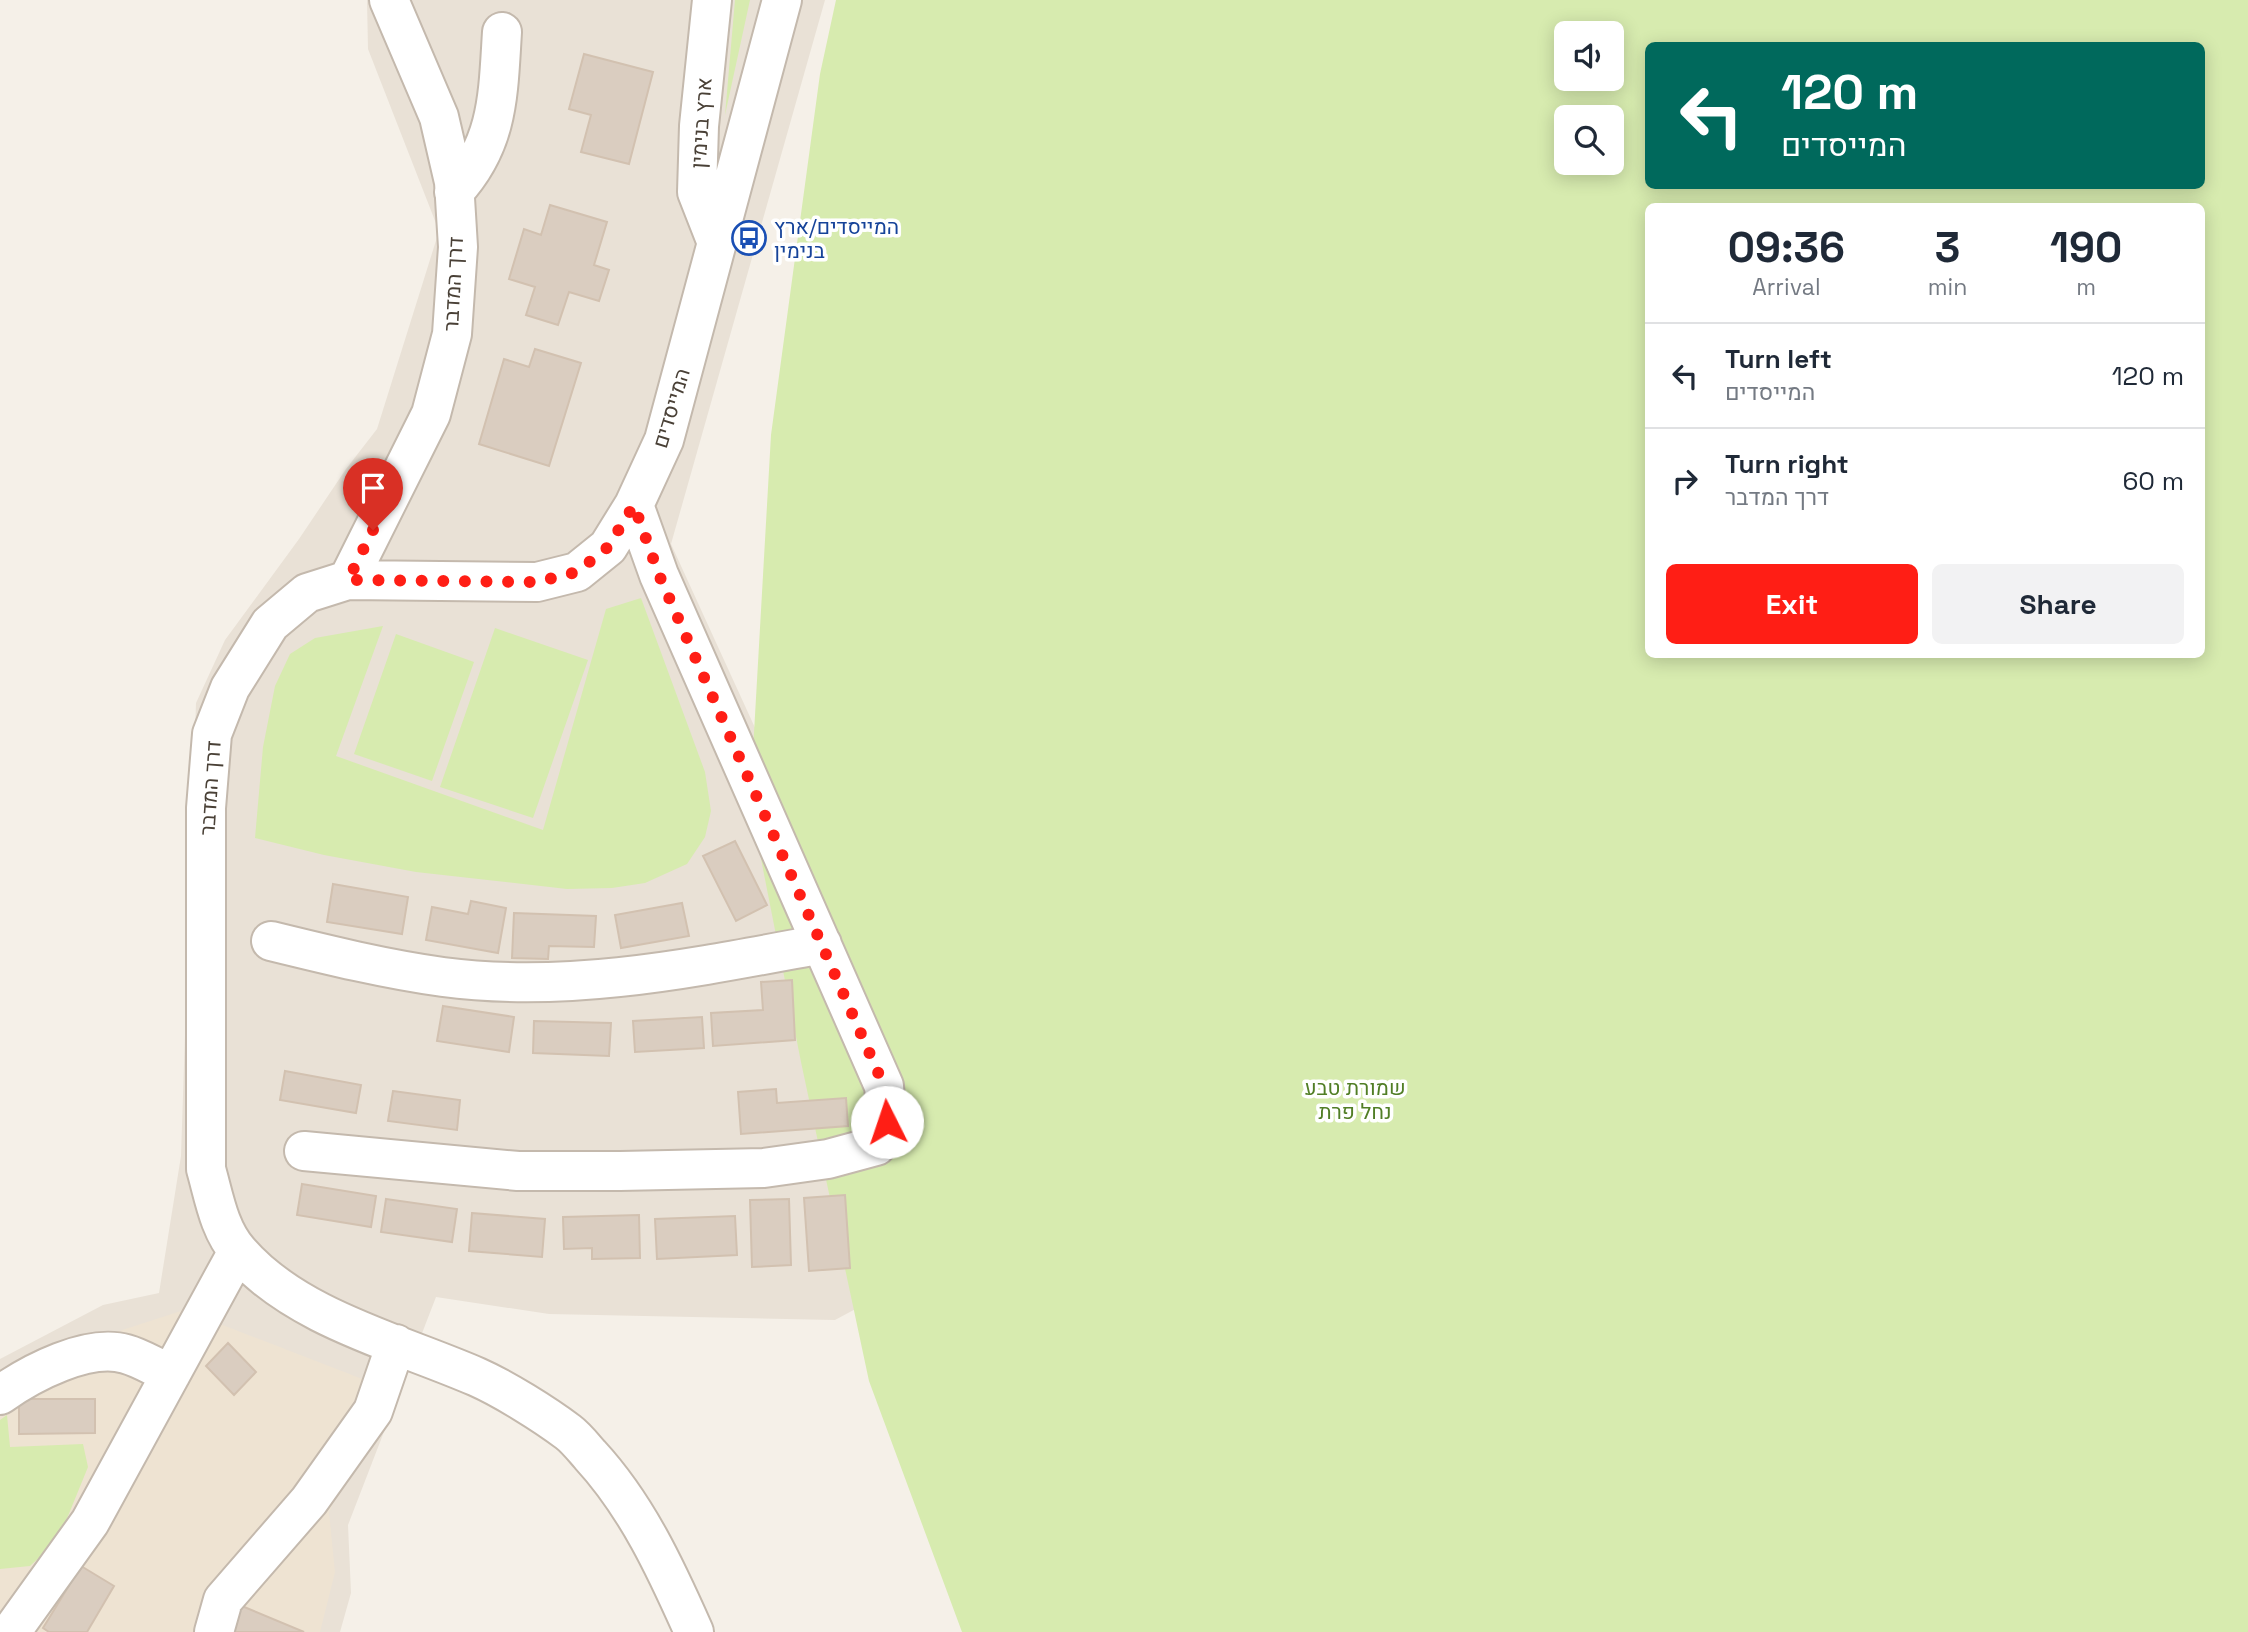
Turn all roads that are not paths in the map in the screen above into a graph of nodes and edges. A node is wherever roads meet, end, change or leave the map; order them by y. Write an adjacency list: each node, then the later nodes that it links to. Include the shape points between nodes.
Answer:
1 (389, 0): 5 (street, דרך המדבר, via 439,117)
2 (712, 0): 6 (street, ארץ בנימין, via 696,192)
3 (782, 0): 6 (street, המייסדים)
4 (502, 32): 5 (street, via 497,108 484,149)
5 (454, 192): 8 (street, דרך המדבר, via 458,247 452,334 431,414)
6 (717, 243): 7 (street, המייסדים, via 664,440)
7 (634, 505): 8 (street, המייסדים, via 608,547 577,572 537,582); 10 (street, via 659,575)
8 (348, 580): 12 (street, דרך המדבר, via 307,593 270,624 230,688 212,734 206,808 206,1169 219,1217)
9 (271, 941): 10 (street, via 360,963 445,977 538,982 630,977)
10 (822, 944): 11 (street, via 884,1086 887,1122 876,1146 828,1159 764,1168 620,1171 517,1171)
11 (304, 1151)
12 (238, 1251): 13 (street, דרך המדבר, via 273,1284 329,1316); 14 (street)
13 (396, 1344): 17 (street, via 373,1411 309,1501 223,1600); 18 (street, דרך המדבר, via 480,1378 569,1433 635,1511)
14 (170, 1374): 15 (street, via 125,1353 103,1352 67,1358); 16 (street, via 90,1522)
15 (0, 1395)
16 (12, 1632)
17 (214, 1632)
18 (694, 1632)

